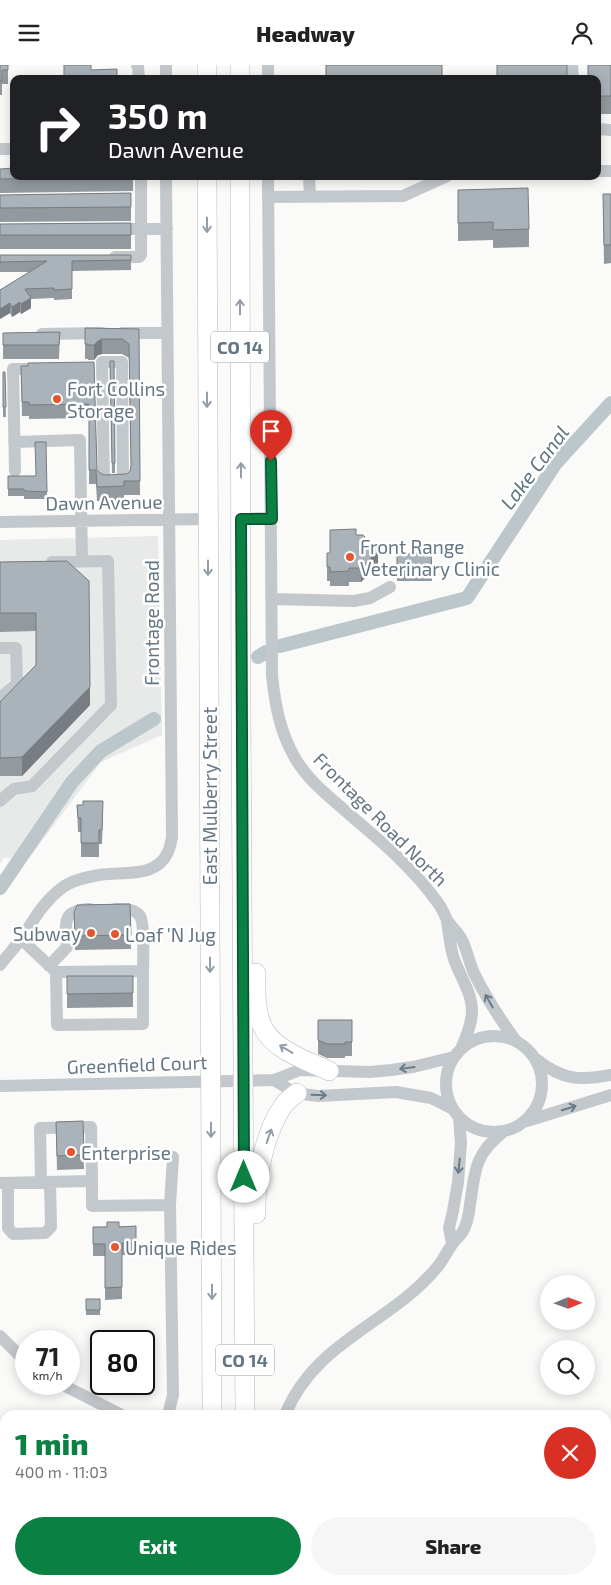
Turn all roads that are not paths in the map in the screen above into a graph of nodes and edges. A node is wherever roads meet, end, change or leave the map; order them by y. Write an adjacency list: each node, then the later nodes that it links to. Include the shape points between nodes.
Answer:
1 (140, 180): 11 (street, via 137,199)
2 (166, 180): 12 (street, Frontage Road)
3 (207, 180): 20 (highway, East Mulberry Street / CO 14, one-way to 20)
4 (240, 180): 21 (highway, East Mulberry Street / CO 14, one-way to 4)
5 (268, 180): 9 (street, Frontage Road North)
6 (309, 180): 8 (street)
7 (437, 180): 8 (street, via 403,196)
8 (310, 196): 9 (street)
9 (268, 197): 22 (street, Frontage Road North)
10 (104, 229): 11 (street)
11 (141, 229): 12 (street); 13 (street, via 139,257)
12 (166, 229): 14 (street, Frontage Road)
13 (100, 257)
14 (167, 333): 15 (street); 23 (street, Frontage Road)
15 (30, 334)
16 (97, 368): 16 (street, via 102,363 122,362 123,481 104,481)
17 (53, 369): 18 (street, via 13,369)
18 (14, 442): 19 (street); 25 (street, via 80,440)
19 (15, 471)
20 (208, 519): 23 (street, Dawn Avenue); 46 (highway, East Mulberry Street / CO 14, one-way to 46)
21 (241, 519): 22 (street); 33 (highway, East Mulberry Street / CO 14)
22 (272, 519): 29 (street, Frontage Road North)
23 (170, 520): 25 (street, Dawn Avenue); 35 (street, Frontage Road, via 172,837 169,852 155,867 145,872 99,875 64,886 44,903)
24 (0, 521): 25 (street, Dawn Avenue)
25 (80, 521): 26 (street)
26 (82, 561): 27 (street); 32 (street, via 108,561 111,705 32,786 14,789)
27 (36, 563)
28 (390, 587): 29 (street, via 370,598 354,601)
29 (271, 599): 34 (street, Frontage Road North, via 274,700 280,724 296,759 321,790 420,880 440,905)
30 (0, 648): 31 (street, via 16,648 17,684)
31 (0, 698)
32 (0, 801)
33 (242, 832): 42 (highway, one-way to 33, via 283,1049 261,1025 256,996 255,886); 45 (highway, East Mulberry Street / CO 14)
34 (447, 921): 39 (street, one-way to 34, via 486,998 461,939); 40 (street, via 453,957 469,993 472,1011 472,1021)
35 (21, 939): 36 (street, Frontage Road); 37 (street)
36 (0, 965)
37 (53, 969): 38 (street); 38 (street, via 67,947 66,924 72,911 126,909 140,917); 38 (street, via 58,1025 143,1024)
38 (143, 971)
39 (516, 1041): 40 (street, via 504,1036 480,1038); 41 (street)
40 (458, 1053): 42 (street, Greenfield Court, one-way to 42, via 413,1067 370,1072); 50 (street, via 446,1077 448,1099)
41 (536, 1059): 43 (street, via 551,1071 572,1077 588,1079); 51 (street, via 543,1085 536,1110)
42 (329, 1071): 44 (street, Greenfield Court, via 300,1071)
43 (611, 1075)
44 (274, 1079): 45 (street, Greenfield Court); 48 (street)
45 (244, 1080): 46 (street, Greenfield Court); 60 (highway, East Mulberry Street / CO 14)
46 (211, 1081): 47 (street, Greenfield Court); 65 (highway, East Mulberry Street / CO 14, one-way to 65)
47 (0, 1087)
48 (297, 1093): 50 (street, one-way to 50, via 318,1096 405,1093 431,1098); 60 (highway, one-way to 48, via 255,1289 256,1203 261,1162 275,1121 284,1105)
49 (611, 1095): 51 (street, one-way to 49)
50 (456, 1113): 52 (street, via 477,1130); 58 (street, one-way to 58, via 462,1143 449,1228)
51 (527, 1121): 52 (street)
52 (503, 1132): 58 (street, via 480,1158 469,1214 463,1231)
53 (173, 1157): 57 (street)
54 (92, 1181): 55 (street); 55 (street, via 91,1127 40,1128); 57 (street, via 92,1206)
55 (46, 1182): 56 (street); 56 (street, via 50,1227 45,1233 13,1234 8,1228)
56 (4, 1183)
57 (170, 1205): 64 (street, via 173,1395)
58 (452, 1243): 67 (street, via 429,1277 318,1364 301,1384)
59 (0, 1336): 61 (street)
60 (244, 1339): 66 (highway, East Mulberry Street / CO 14)
61 (15, 1352)
62 (80, 1394): 63 (street)
63 (112, 1410)
64 (169, 1410)
65 (212, 1410)
66 (245, 1410)
67 (288, 1410)

